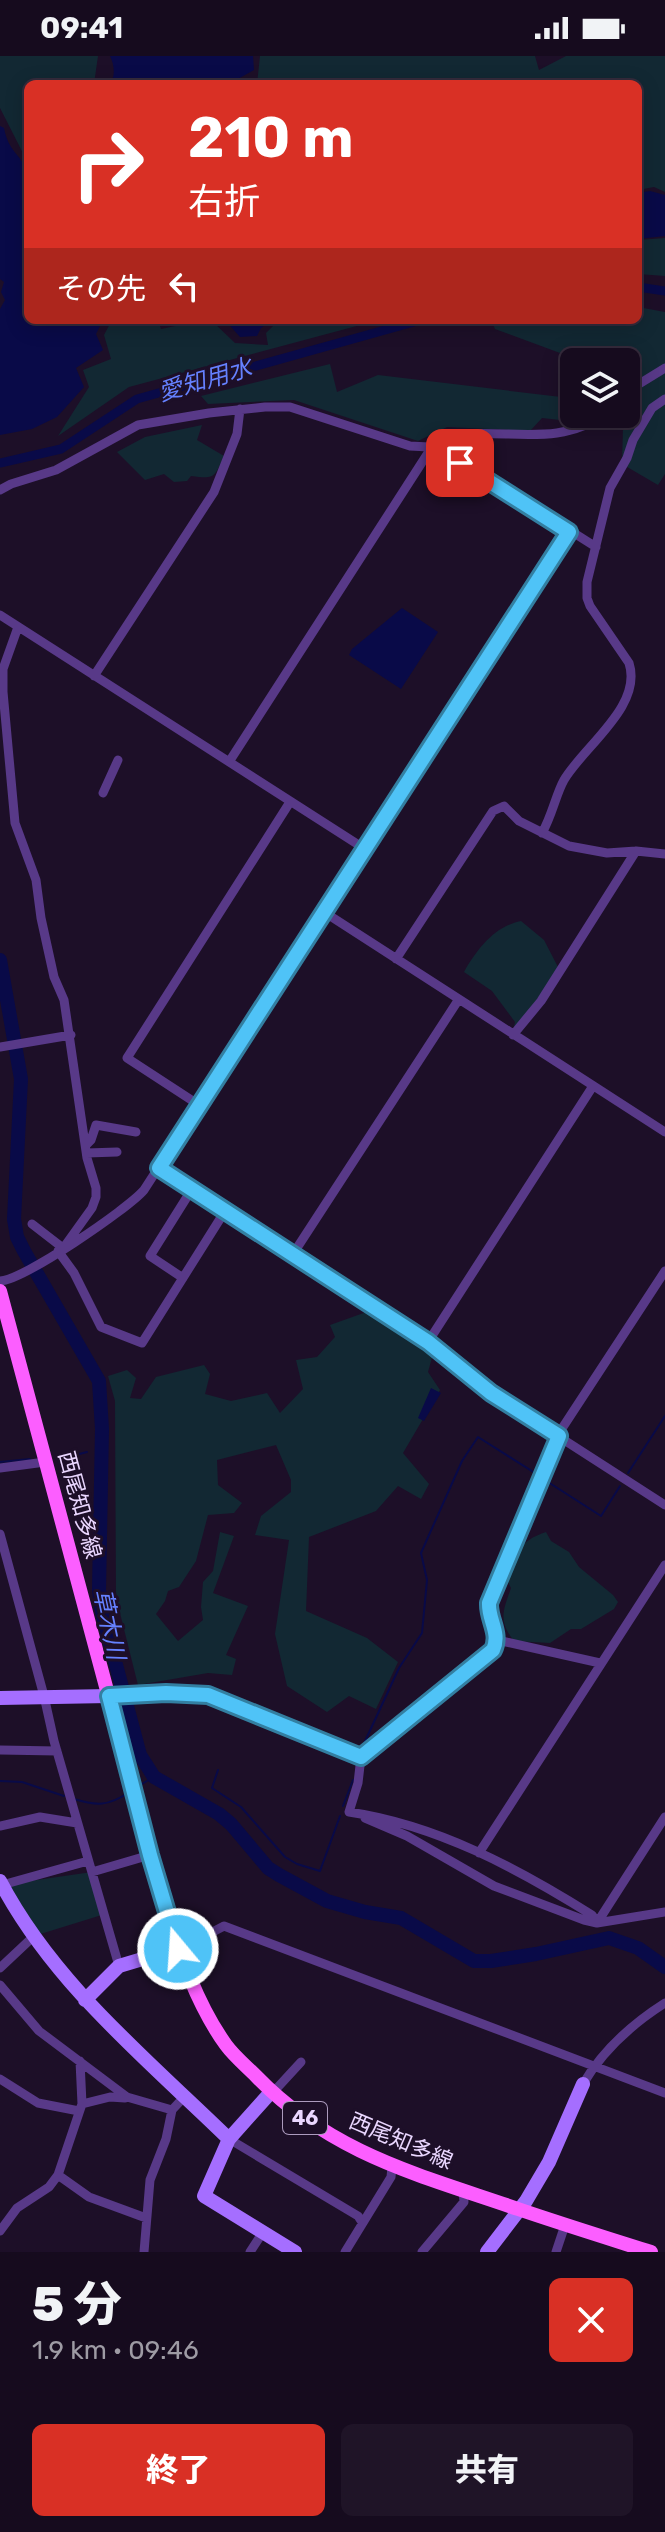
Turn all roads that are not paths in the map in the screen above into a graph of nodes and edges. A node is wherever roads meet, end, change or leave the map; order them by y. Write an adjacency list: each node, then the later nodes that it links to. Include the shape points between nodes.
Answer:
1 (665, 368): 2 (street)
2 (640, 383)
3 (665, 399): 9 (street, via 652,408 610,488)
4 (240, 409): 6 (street, via 290,407 398,443); 7 (street, via 138,425 56,470); 12 (street, via 237,434 214,492)
5 (581, 428): 6 (street, via 564,433 463,434)
6 (432, 446): 8 (street); 14 (street)
7 (0, 490)
8 (569, 532): 9 (street); 18 (street)
9 (596, 547): 17 (street, via 587,598 629,663 632,682 609,725 563,782)
10 (0, 615): 11 (street)
11 (18, 627): 12 (street); 24 (street, via 3,669 15,823 36,880)
12 (94, 676): 14 (street)
13 (118, 760): 15 (street)
14 (229, 762): 16 (street)
15 (103, 793)
16 (290, 802): 18 (street); 28 (street, via 127,1058)
17 (542, 833): 19 (street, via 580,849); 22 (street, via 504,806 493,811)
18 (365, 849): 21 (street)
19 (636, 851): 20 (street); 25 (street, via 541,1001)
20 (665, 854)
21 (324, 912): 22 (street); 28 (street)
22 (396, 959): 23 (street)
23 (459, 999): 25 (street); 38 (street)
24 (71, 1035): 26 (street); 31 (street)
25 (513, 1035): 27 (street)
26 (3, 1046)
27 (593, 1086): 29 (street); 43 (street)
28 (199, 1105): 33 (street)
29 (664, 1129)
30 (136, 1132): 31 (street, via 96,1125)
31 (86, 1149): 32 (street); 37 (street, via 96,1197)
32 (117, 1152)
33 (159, 1168): 34 (street); 37 (street, via 134,1202)
34 (192, 1189): 35 (street); 40 (street, via 150,1256)
35 (225, 1211): 38 (street); 40 (street)
36 (32, 1224): 37 (street)
37 (62, 1249): 40 (street, via 101,1327 142,1343); 41 (street)
38 (293, 1254): 43 (street)
39 (665, 1271): 44 (street)
40 (183, 1278)
41 (0, 1281)
42 (0, 1291): 45 (main road, 西尾知多線 / 46)
43 (428, 1342): 44 (street, via 491,1393)
44 (559, 1436): 47 (street); 50 (street, via 489,1603)
45 (45, 1462): 46 (street); 53 (main road, 西尾知多線 / 46)
46 (0, 1468)
47 (665, 1505)
48 (0, 1534): 52 (street)
49 (665, 1565): 51 (street)
50 (497, 1640): 51 (street); 57 (street, via 489,1655)
51 (600, 1663): 62 (street)
52 (44, 1696): 53 (street); 54 (street); 56 (street)
53 (114, 1696): 57 (street, via 208,1695); 63 (main road, 西尾知多線 / 46)
54 (0, 1698)
55 (0, 1750): 56 (street)
56 (57, 1751): 60 (street)
57 (361, 1757): 58 (street, via 349,1812)
58 (360, 1814): 62 (street, via 453,1839); 68 (street, via 494,1886)
59 (665, 1817): 68 (street)
60 (77, 1823): 61 (street, via 40,1817); 64 (street)
61 (0, 1826)
62 (479, 1853): 68 (street, via 558,1894)
63 (150, 1855): 65 (street); 70 (main road, 西尾知多線 / 46)
64 (88, 1861): 65 (street); 66 (street)
65 (92, 1872): 71 (street)
66 (2, 1886): 69 (street)
67 (665, 1912): 68 (street)
68 (597, 1923)
69 (34, 1936): 72 (street); 74 (street)
70 (182, 1947): 71 (street); 78 (street, via 224,1926); 81 (main road, 西尾知多線 / 46, via 206,2012 227,2047)
71 (119, 1966): 74 (street)
72 (0, 1968)
73 (0, 1985): 76 (street, via 39,2031)
74 (85, 2000): 83 (street)
75 (665, 2003): 78 (street, via 620,2037)
76 (80, 2061): 84 (street); 85 (street)
77 (301, 2062): 81 (street)
78 (593, 2067): 80 (street); 82 (street)
79 (0, 2079): 85 (street, via 38,2103)
80 (583, 2084): 91 (street, via 549,2162)
81 (271, 2092): 87 (street); 88 (main road, 西尾知多線 / 46, via 329,2134)
82 (665, 2093)
83 (185, 2096): 86 (street); 87 (street)
84 (127, 2097): 85 (street); 86 (street)
85 (80, 2108): 89 (street)
86 (172, 2110): 92 (street, via 150,2180)
87 (229, 2139): 93 (street); 96 (street, via 204,2196)
88 (392, 2167): 90 (main road, 西尾知多線 / 46); 93 (street)
89 (58, 2175): 92 (street, via 89,2197); 95 (street, via 17,2208)
90 (463, 2191): 91 (main road, 西尾知多線 / 46); 101 (street, via 464,2202)
91 (518, 2209): 94 (main road, 西尾知多線 / 46); 102 (street)
92 (146, 2218): 97 (street)
93 (362, 2222): 100 (street)
94 (565, 2225): 103 (street); 104 (main road, 西尾知多線 / 46)
95 (0, 2231)
96 (263, 2232): 98 (street); 99 (street)
97 (144, 2252)
98 (250, 2252)
99 (295, 2252)
100 (345, 2252)
101 (422, 2252)
102 (487, 2252)
103 (556, 2252)
104 (651, 2252)

